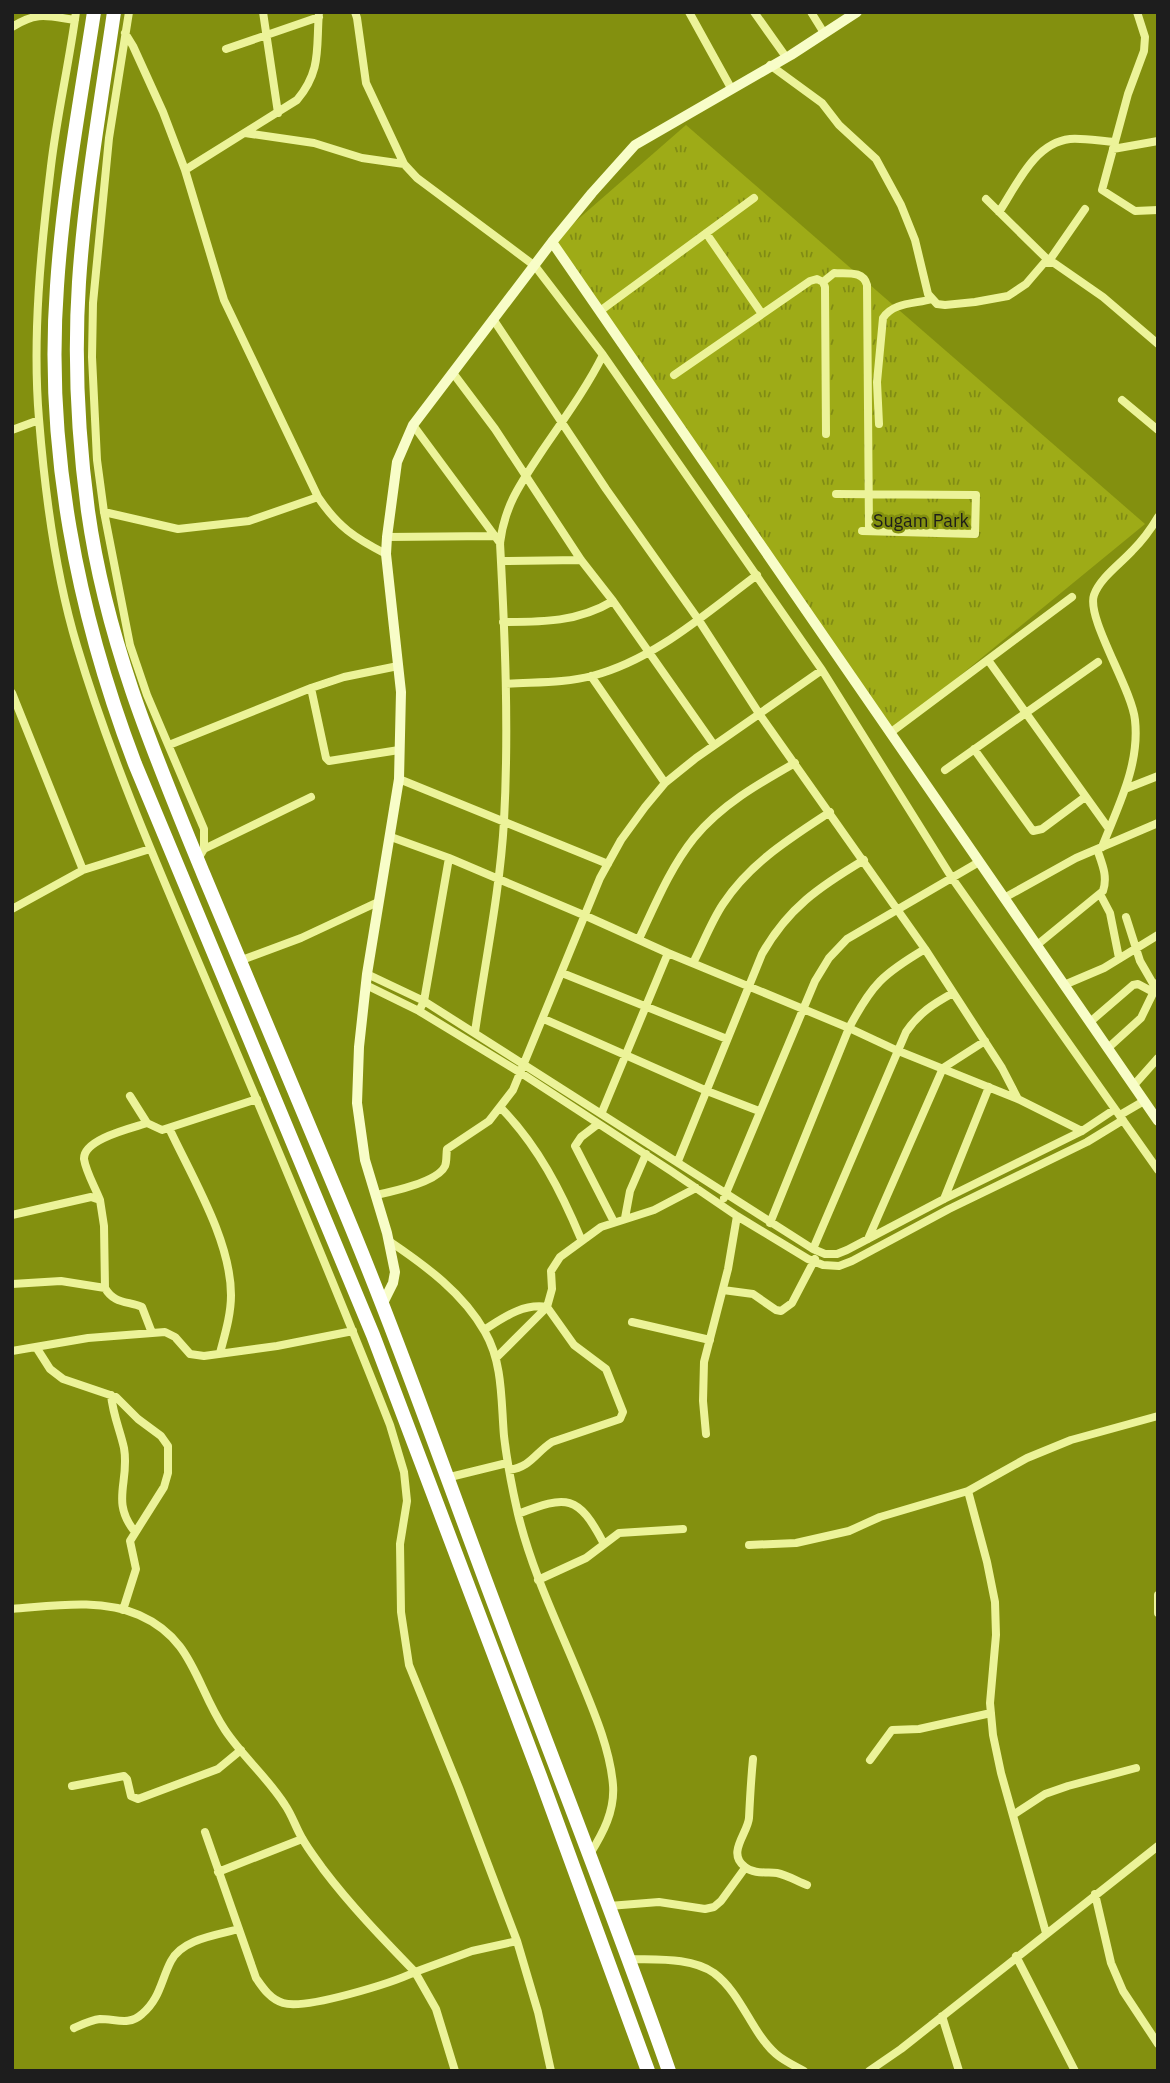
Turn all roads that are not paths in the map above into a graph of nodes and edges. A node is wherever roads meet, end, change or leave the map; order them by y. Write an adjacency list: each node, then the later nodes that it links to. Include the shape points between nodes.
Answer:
1 (94, 12): 239 (highway, via 62,225 55,343 61,463 89,624 135,764 373,1335)
2 (114, 12): 100 (highway, via 79,282 77,355 83,467 98,564 132,696)
3 (128, 12): 14 (street)
4 (263, 12): 16 (street)
5 (355, 12): 25 (street, via 366,83)
6 (689, 12): 20 (street)
7 (754, 12): 18 (street)
8 (811, 12): 15 (street)
9 (857, 12): 15 (street)
10 (1137, 12): 24 (street, via 1145,37 1143,51)
11 (319, 15): 16 (street); 21 (street, via 317,63 311,79 297,100)
12 (76, 16): 13 (street, via 40,15); 46 (street, via 51,164 40,280)
13 (12, 27)
14 (125, 33): 26 (street); 57 (street, via 109,138 92,329)
15 (824, 33): 18 (street)
16 (267, 35): 17 (street); 21 (street)
17 (226, 49)
18 (786, 57): 19 (street)
19 (770, 65): 20 (street); 37 (street, via 822,103 876,159 915,240)
20 (731, 88): 33 (street, via 635,145)
21 (278, 113): 22 (street)
22 (245, 133): 25 (street); 26 (street)
23 (1158, 141): 24 (street)
24 (1114, 145): 30 (street, via 1102,190 1135,211); 31 (street, via 1072,139 1046,148)
25 (404, 164): 35 (street, via 416,178)
26 (185, 170): 56 (street, via 224,300)
27 (754, 198): 32 (street)
28 (986, 200): 31 (street)
29 (1085, 209): 34 (street)
30 (1158, 210)
31 (999, 212): 34 (street)
32 (706, 233): 38 (street); 39 (street)
33 (552, 242): 35 (street); 38 (street)
34 (1049, 261): 37 (street, via 1008,296 945,305); 41 (street)
35 (535, 266): 40 (street); 42 (street)
36 (823, 282): 39 (street, via 810,281); 52 (street); 55 (street, via 834,273 861,274 867,285)
37 (932, 299): 48 (street, via 896,306 883,318)
38 (600, 311): 80 (street)
39 (762, 314): 44 (street)
40 (494, 319): 43 (street); 47 (street)
41 (1158, 344)
42 (603, 355): 47 (street); 64 (street)
43 (453, 373): 49 (street); 53 (street)
44 (674, 375)
45 (1122, 400): 51 (street)
46 (39, 420): 50 (street); 99 (street, via 56,554 76,642)
47 (562, 421): 53 (street); 67 (street)
48 (878, 424)
49 (413, 425): 59 (street, via 397,462); 60 (street)
50 (12, 430)
51 (1158, 430)
52 (826, 433)
53 (525, 476): 60 (street, via 510,500); 62 (street)
54 (836, 494): 55 (street)
55 (868, 494): 55 (street, via 976,495 975,534 865,531)
56 (318, 497): 57 (street, via 249,521 178,529); 61 (street, via 347,532)
57 (104, 512): 81 (street, via 130,645)
58 (1158, 517): 90 (street, via 1094,592 1092,602 1135,716 1137,741)
59 (387, 537): 60 (street); 61 (street)
60 (497, 540): 63 (street)
61 (386, 554): 72 (street)
62 (581, 560): 63 (street); 66 (street)
63 (501, 561): 68 (street)
64 (757, 575): 67 (street); 73 (street)
65 (1072, 597): 70 (street)
66 (613, 601): 68 (street, via 568,620); 69 (street)
67 (698, 619): 69 (street); 79 (street)
68 (503, 622): 75 (street)
69 (648, 652): 74 (street); 82 (street)
70 (988, 660): 78 (street); 80 (street)
71 (1098, 662): 78 (street)
72 (398, 666): 76 (street); 84 (street)
73 (822, 670): 79 (street); 106 (street)
74 (591, 676): 75 (street); 89 (street)
75 (506, 684): 94 (street)
76 (311, 688): 81 (street); 84 (street, via 329,761)
77 (12, 693): 105 (street)
78 (1024, 712): 83 (street); 92 (street)
79 (760, 715): 82 (street); 85 (street)
80 (890, 733): 103 (street)
81 (169, 745): 100 (street, via 204,829)
82 (714, 745): 89 (street)
83 (974, 749): 86 (street); 92 (street, via 1033,831 1042,830)
84 (400, 750): 88 (street)
85 (795, 763): 93 (street); 116 (street, via 725,807 695,838 670,874)
86 (945, 770)
87 (1158, 776): 90 (street)
88 (399, 779): 94 (street); 97 (street)
89 (665, 783): 104 (street)
90 (1125, 789): 96 (street)
91 (311, 797): 100 (street)
92 (1086, 797): 96 (street)
93 (830, 812): 102 (street); 123 (street, via 765,856 742,879 722,906)
94 (504, 823): 104 (street); 107 (street)
95 (1158, 824): 98 (street)
96 (1109, 829): 98 (street)
97 (391, 837): 101 (street); 110 (street)
98 (1099, 848): 108 (street, via 1106,883); 109 (street)
99 (150, 849): 105 (street); 151 (street)
100 (201, 854): 122 (highway)
101 (449, 858): 107 (street); 130 (street)
102 (864, 860): 112 (street); 127 (street, via 800,903 776,930)
103 (979, 862): 106 (street); 109 (street)
104 (608, 864): 113 (street)
105 (83, 870): 111 (street)
106 (952, 878): 112 (street); 157 (street)
107 (498, 879): 113 (street); 137 (street)
108 (1100, 894): 117 (street); 121 (street, via 1110,914)
109 (1004, 898): 117 (street)
110 (378, 902): 122 (street); 125 (street)
111 (12, 909)
112 (898, 910): 119 (street); 132 (street, via 847,939 829,958)
113 (586, 916): 116 (street); 124 (street)
114 (1126, 917): 118 (street)
115 (1158, 935): 118 (street)
116 (639, 939): 120 (street)
117 (1037, 945): 126 (street)
118 (1135, 948): 121 (street); 128 (street)
119 (925, 949): 129 (street); 136 (street, via 881,978)
120 (668, 953): 123 (street); 131 (street)
121 (1119, 958): 126 (street)
122 (239, 961): 185 (highway)
123 (694, 963): 127 (street)
124 (562, 973): 131 (street); 134 (street)
125 (366, 979): 130 (street); 133 (street); 167 (street, via 357,1102 365,1160)
126 (1065, 985): 135 (street)
127 (748, 986): 132 (street); 138 (street)
128 (1155, 987): 135 (street, via 1133,985); 140 (street, via 1141,1018)
129 (953, 993): 139 (street); 141 (street, via 916,1017)
130 (424, 1001): 133 (street); 137 (street)
131 (645, 1007): 138 (street); 142 (street)
132 (803, 1009): 136 (street); 155 (street)
133 (419, 1011): 146 (street)
134 (544, 1019): 142 (street); 144 (street)
135 (1090, 1022): 140 (street)
136 (849, 1028): 141 (street); 176 (street)
137 (475, 1032): 144 (street)
138 (727, 1040): 149 (street)
139 (985, 1041): 145 (street); 152 (street)
140 (1108, 1048): 147 (street)
141 (896, 1050): 145 (street); 180 (street)
142 (626, 1056): 149 (street); 156 (street)
143 (1158, 1058): 147 (street)
144 (526, 1063): 146 (street); 156 (street)
145 (943, 1068): 148 (street); 178 (street)
146 (521, 1073): 154 (street); 160 (street)
147 (1134, 1086): 153 (street)
148 (989, 1087): 152 (street); 169 (street)
149 (707, 1091): 155 (street); 164 (street)
150 (130, 1096): 159 (street)
151 (257, 1099): 161 (street); 189 (street)
152 (1018, 1099): 162 (street)
153 (1144, 1101): 157 (street); 158 (street)
154 (501, 1108): 167 (street, via 447,1149 445,1167 438,1173); 177 (street, via 548,1170)
155 (759, 1111): 168 (street)
156 (602, 1112): 164 (street)
157 (1120, 1115): 162 (street); 165 (street); 181 (street, via 1087,1142 852,1261 839,1266)
158 (1158, 1121)
159 (147, 1123): 161 (street); 170 (street, via 87,1148 85,1163)
160 (598, 1124): 163 (street); 175 (street, via 575,1146)
161 (170, 1130): 194 (street, via 213,1223 228,1268 231,1294)
162 (1082, 1131): 169 (street)
163 (646, 1154): 166 (street); 174 (street, via 630,1191)
164 (678, 1161): 168 (street)
165 (1158, 1170)
166 (696, 1188): 171 (street); 174 (street, via 654,1210)
167 (376, 1195): 179 (street)
168 (726, 1195): 171 (street); 176 (street)
169 (944, 1199): 178 (street)
170 (100, 1200): 172 (street, via 92,1197); 183 (street)
171 (720, 1204): 173 (street)
172 (12, 1215)
173 (737, 1216): 181 (street); 184 (street)
174 (625, 1218): 175 (street)
175 (614, 1222): 177 (street)
176 (770, 1223): 180 (street)
177 (581, 1239): 186 (street, via 554,1264)
178 (868, 1239): 180 (street, via 837,1254)
179 (389, 1241): 185 (street, via 395,1272); 188 (street, via 450,1288)
180 (816, 1250): 181 (street)
181 (814, 1262): 184 (street, via 792,1303 781,1311 753,1294)
182 (12, 1284): 183 (street, via 61,1281)
183 (105, 1288): 190 (street, via 122,1303 142,1307)
184 (723, 1290): 191 (street)
185 (383, 1303): 200 (highway)
186 (547, 1307): 188 (street, via 535,1305 516,1311); 195 (street); 199 (street, via 574,1345 606,1369 623,1416 552,1443 527,1466)
187 (632, 1322): 191 (street)
188 (484, 1330): 195 (street)
189 (353, 1331): 194 (street); 230 (street, via 404,1472 407,1501 400,1544 401,1612 409,1665)
190 (152, 1333): 192 (street); 194 (street, via 170,1334 190,1354)
191 (710, 1340): 198 (street, via 702,1381)
192 (36, 1347): 193 (street); 196 (street, via 63,1379)
193 (12, 1352)
194 (220, 1353)
195 (496, 1358): 199 (street)
196 (111, 1395): 204 (street, via 124,1451 123,1514); 204 (street, via 167,1446 164,1487)
197 (1158, 1416): 201 (street, via 1071,1440)
198 (706, 1434)
199 (508, 1466): 200 (street); 202 (street)
200 (446, 1478): 222 (highway)
201 (968, 1491): 206 (street, via 849,1531 796,1543); 212 (street, via 995,1602)
202 (518, 1514): 205 (street, via 563,1500 585,1515); 207 (street)
203 (682, 1528): 205 (street, via 619,1533)
204 (135, 1532): 210 (street, via 131,1541 136,1569)
205 (604, 1544): 207 (street, via 586,1558)
206 (749, 1545)
207 (538, 1580): 222 (street, via 593,1710 613,1785 605,1828)
208 (1158, 1595): 211 (street)
209 (12, 1609): 210 (street, via 81,1604)
210 (123, 1610): 213 (street, via 138,1614 176,1639 216,1716)
211 (1158, 1613)
212 (991, 1713): 215 (street, via 919,1729 892,1730); 218 (street)
213 (241, 1751): 217 (street, via 218,1769 138,1799 131,1796 124,1776); 220 (street, via 286,1805)
214 (753, 1759): 223 (street, via 748,1823 738,1843)
215 (870, 1760)
216 (1136, 1768): 218 (street, via 1045,1794)
217 (72, 1786)
218 (1013, 1815): 229 (street)
219 (205, 1832): 224 (street)
220 (302, 1839): 224 (street); 233 (street, via 351,1904)
221 (1158, 1846): 226 (street)
222 (590, 1854): 227 (highway)
223 (745, 1868): 225 (street); 227 (street, via 714,1907 659,1902)
224 (218, 1872): 228 (street)
225 (807, 1885)
226 (1095, 1894): 229 (street); 236 (street, via 1115,1972 1136,2014)
227 (609, 1906): 232 (highway)
228 (239, 1929): 233 (street, via 256,1978 268,1994 284,2004 371,1989); 235 (street, via 180,1950 142,2015 122,2022 99,2019)
229 (1046, 1933): 231 (street)
230 (517, 1941): 233 (street, via 472,1951); 238 (street)
231 (1016, 1956): 234 (street); 244 (street)
232 (630, 1959): 240 (highway); 241 (street, via 691,1964 713,1973 777,2055)
233 (415, 1972): 237 (street, via 436,2009)
234 (942, 2016): 242 (street); 243 (street)
235 (74, 2028)
236 (1158, 2044)
237 (455, 2071)
238 (551, 2071)
239 (648, 2071)
240 (669, 2071)
241 (804, 2071)
242 (869, 2071)
243 (959, 2071)
244 (1075, 2071)

